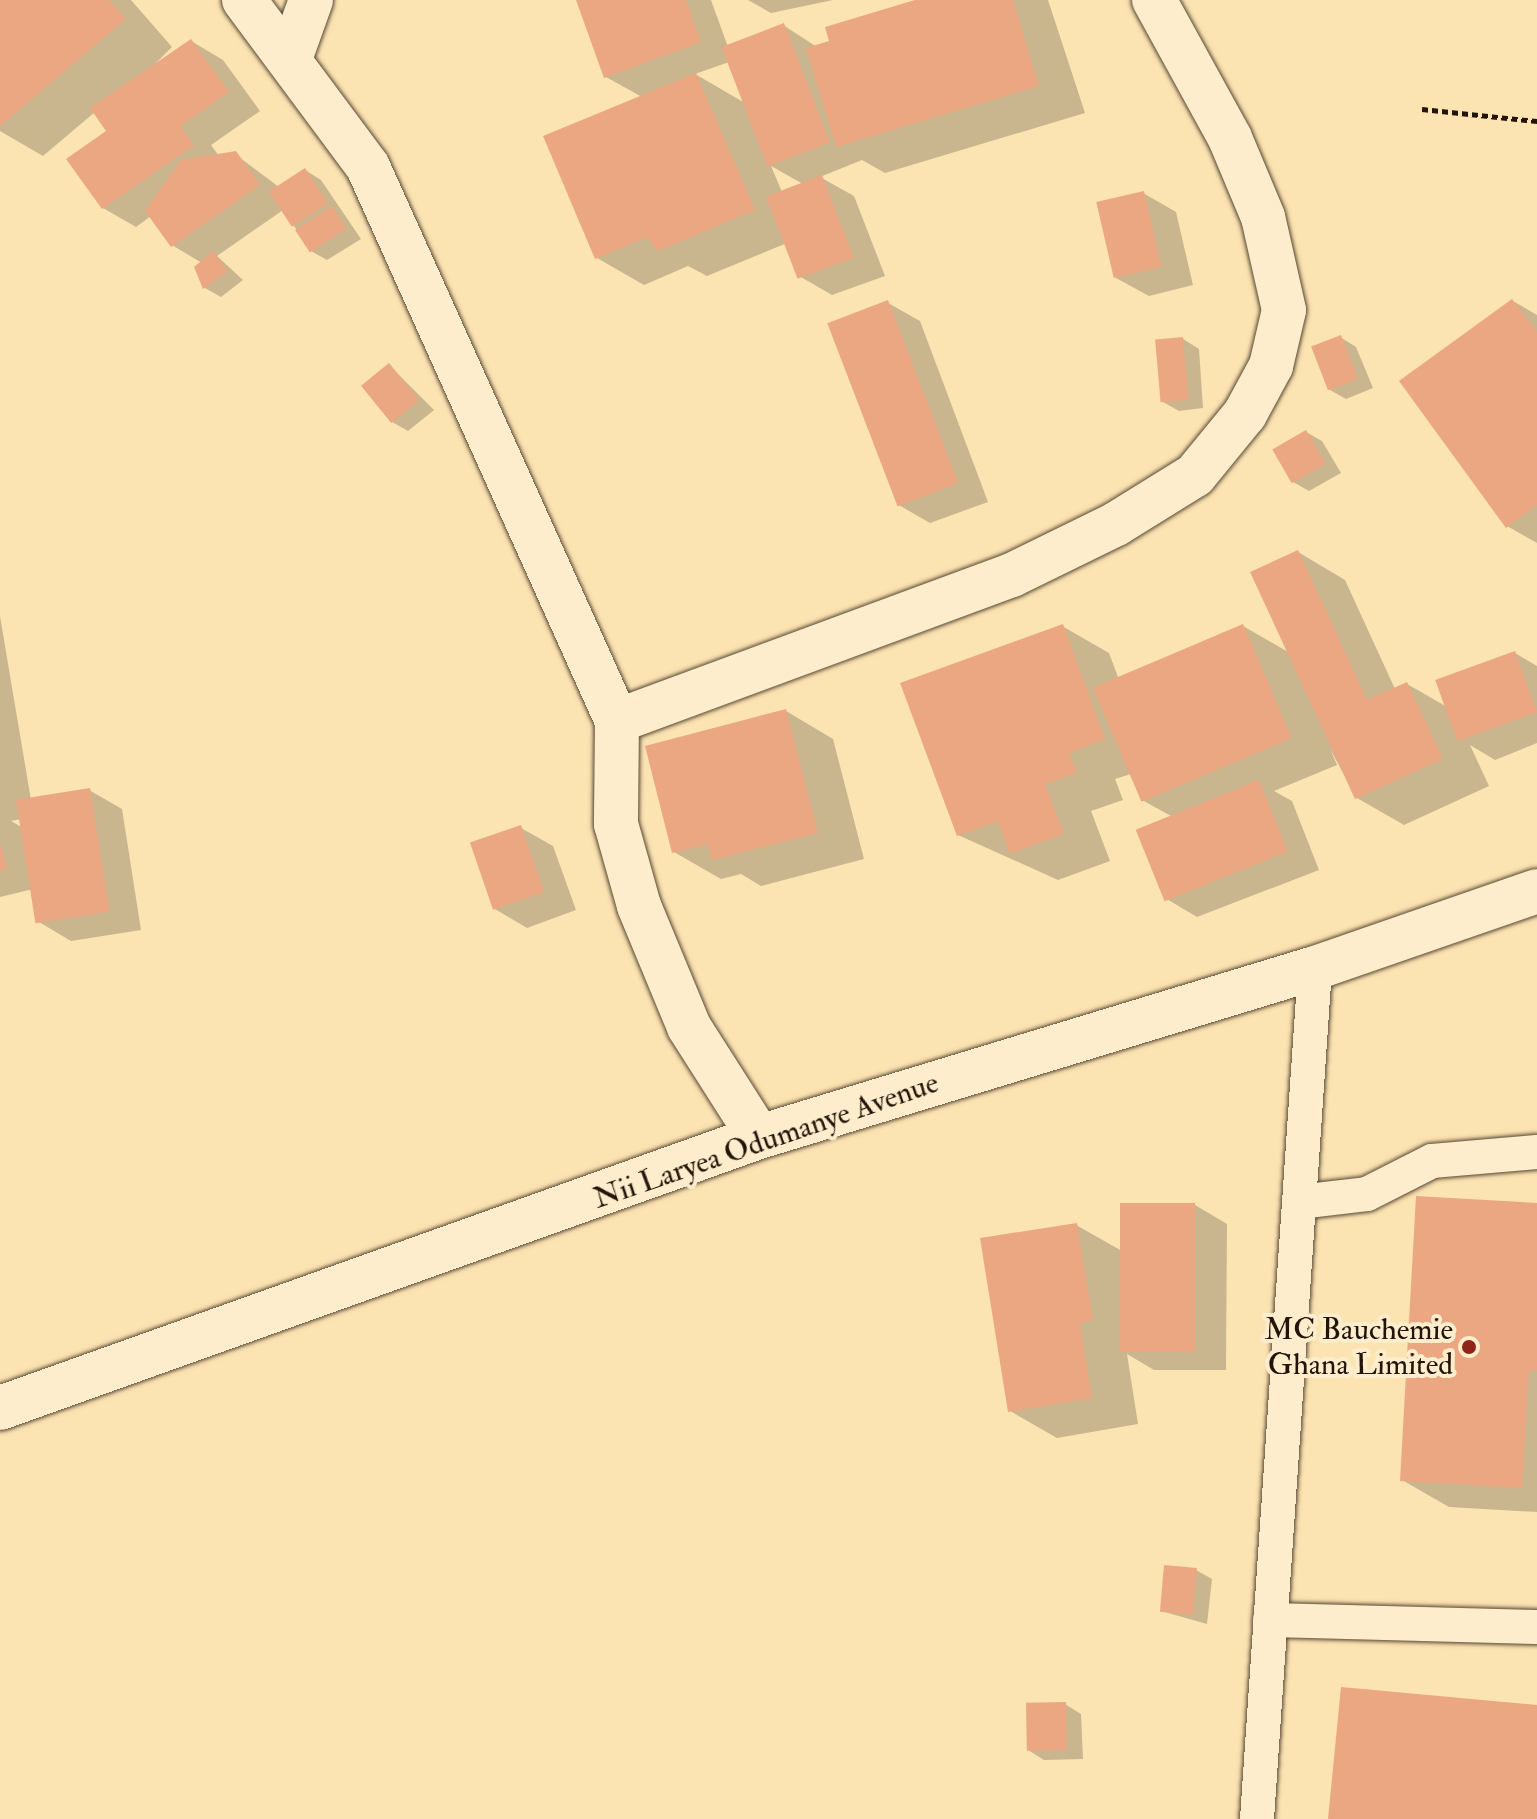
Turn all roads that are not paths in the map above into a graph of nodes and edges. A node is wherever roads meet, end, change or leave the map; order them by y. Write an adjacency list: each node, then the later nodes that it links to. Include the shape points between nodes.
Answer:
1 (244, 0): 4 (street)
2 (311, 0): 4 (street)
3 (1154, 0): 5 (street, via 1230,138 1263,217 1280,295 1271,366 1245,414 1195,475 1103,531 1012,575)
4 (291, 56): 5 (street, via 368,167)
5 (617, 721): 8 (street, via 616,824 639,906 689,1027)
6 (1537, 891): 7 (street, Nii Laryea Odumanye Avenue)
7 (1315, 968): 8 (street, Nii Laryea Odumanye Avenue); 10 (lane)
8 (759, 1137): 11 (street, Nii Laryea Odumanye Avenue)
9 (1537, 1152): 10 (lane, via 1432,1161 1367,1194)
10 (1299, 1202): 12 (lane)
11 (0, 1408)
12 (1270, 1620): 13 (lane); 14 (lane)
13 (1537, 1627)
14 (1257, 1819)

